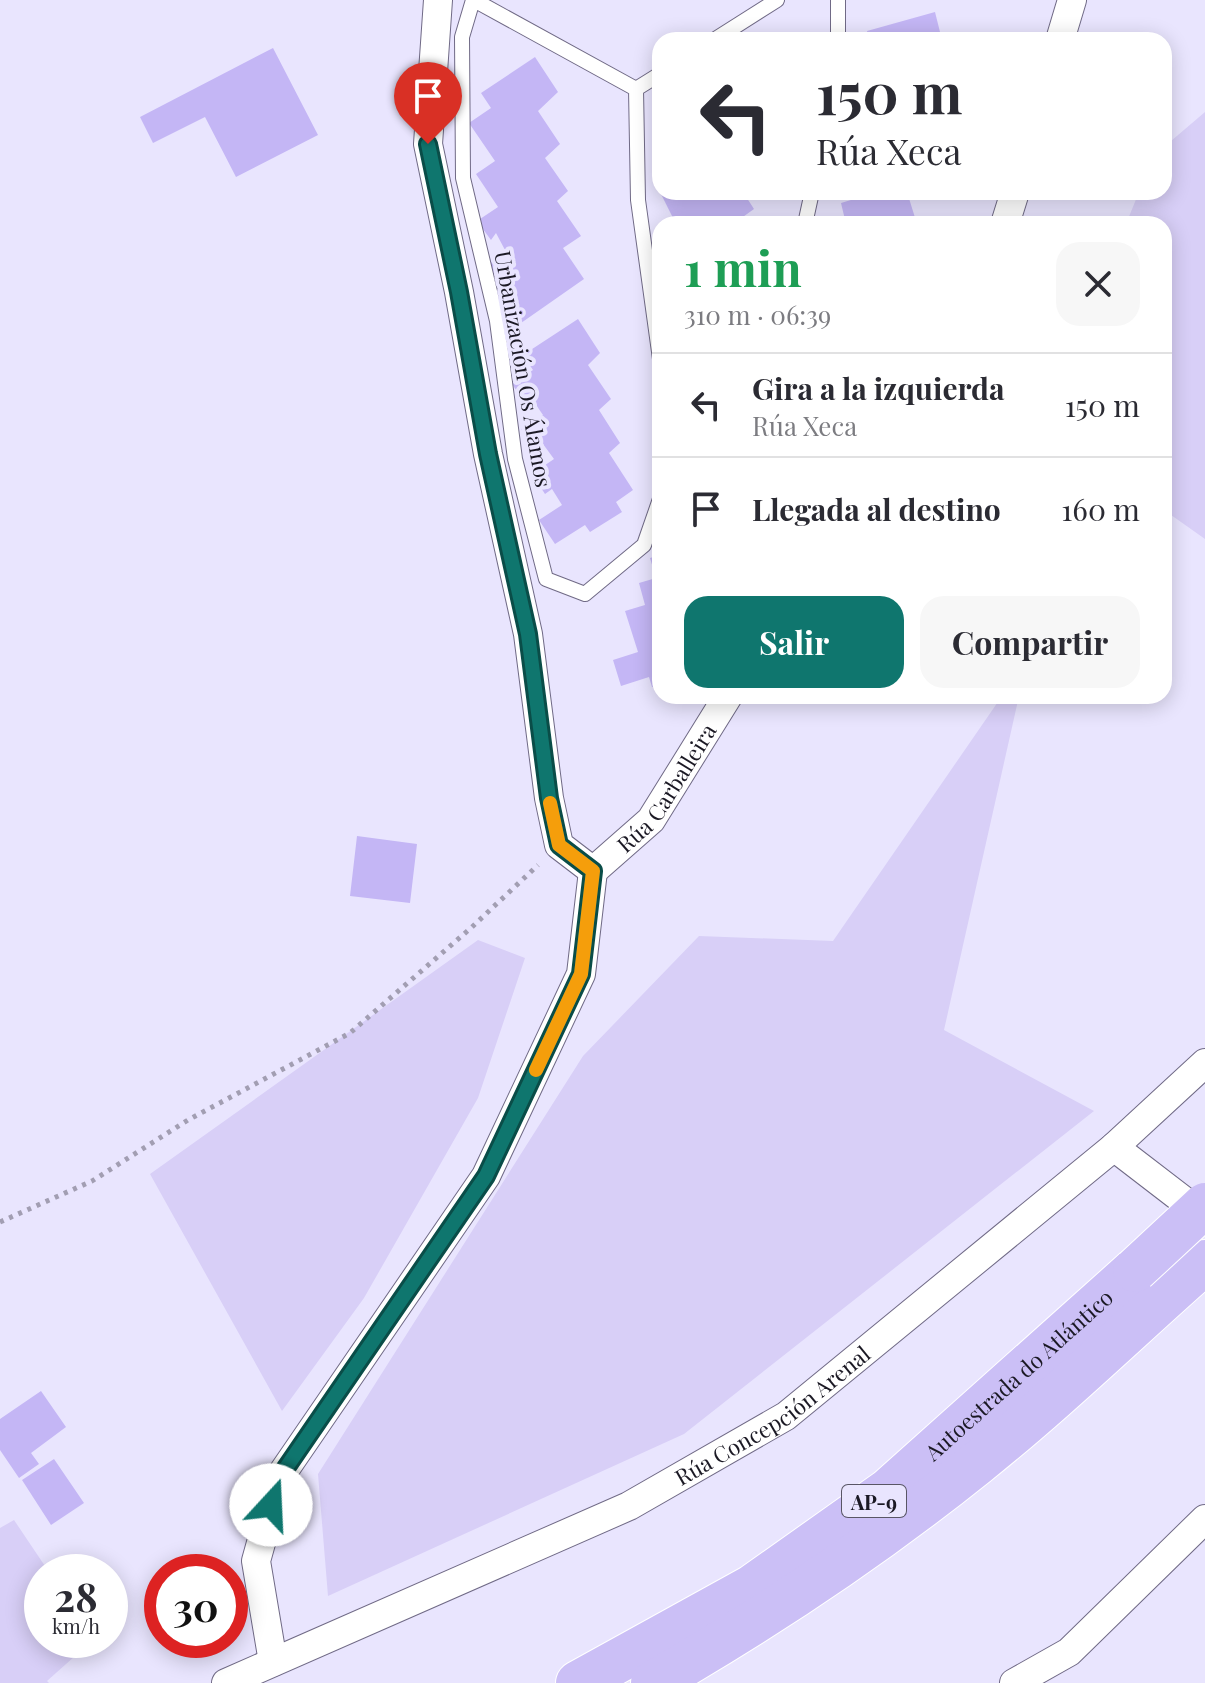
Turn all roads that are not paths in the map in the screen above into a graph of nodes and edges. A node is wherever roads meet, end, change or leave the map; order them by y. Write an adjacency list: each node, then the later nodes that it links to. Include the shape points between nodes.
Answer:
1 (438, 0): 14 (street, via 428,144 528,634 559,845)
2 (473, 0): 10 (lane, Urbanización Os Álamos); 12 (lane, Urbanización Os Álamos, via 462,37 463,178 497,321 515,459 546,579 585,594 644,545)
3 (777, 0): 6 (lane)
4 (838, 0): 7 (lane)
5 (1072, 0): 8 (street)
6 (727, 32)
7 (838, 32)
8 (1062, 32)
9 (652, 79): 10 (lane)
10 (636, 89): 11 (lane, via 638,200)
11 (652, 301)
12 (652, 522)
13 (723, 704): 14 (street, Rúa Carballeira, via 651,820)
14 (593, 871): 21 (street, via 581,974 486,1176 279,1478 256,1561)
15 (1205, 1063): 16 (street, Rúa Concepción Arenal)
16 (1114, 1147): 18 (street); 21 (street, Rúa Concepción Arenal, via 786,1416 629,1506)
17 (1205, 1205): 23 (highway, Autoestrada do Atlántico / AP-9, bridge, via 889,1490 752,1587)
18 (1205, 1217)
19 (1190, 1275): 24 (highway, Autoestrada do Atlántico / AP-9, via 978,1463 862,1551 740,1633)
20 (1205, 1519): 25 (street, via 1069,1652)
21 (273, 1662): 22 (street, Rúa Concepción Arenal)
22 (226, 1683)
23 (578, 1683)
24 (653, 1683)
25 (1014, 1683)

